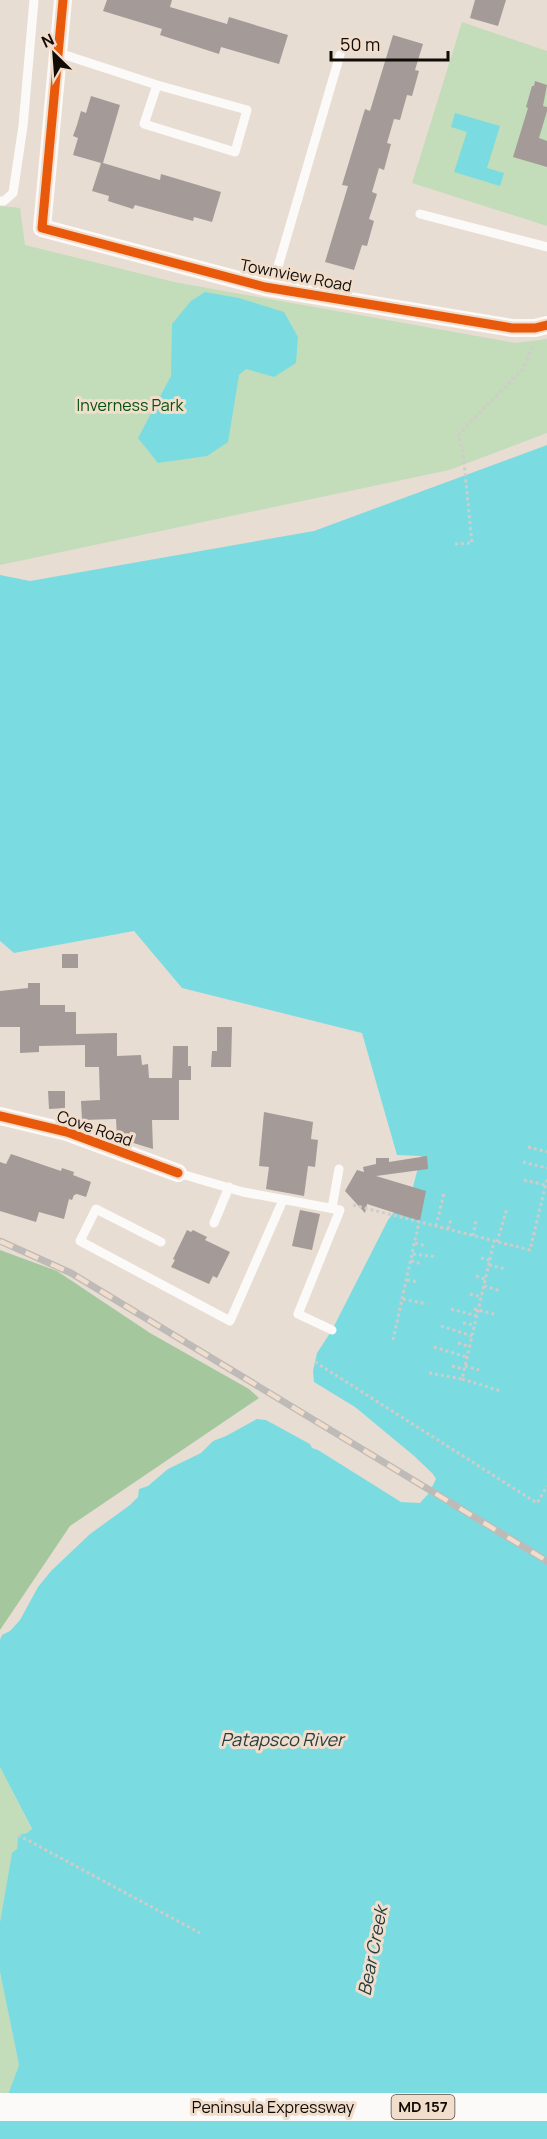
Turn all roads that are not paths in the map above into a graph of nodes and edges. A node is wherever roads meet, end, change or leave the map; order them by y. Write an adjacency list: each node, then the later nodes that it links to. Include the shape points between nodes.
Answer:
1 (34, 0): 6 (lane, via 13,193)
2 (63, 0): 3 (street)
3 (59, 53): 5 (lane); 9 (street, Townview Road, via 42,228)
4 (340, 54): 9 (lane)
5 (157, 85): 5 (lane, via 144,124 235,152 247,110)
6 (0, 201)
7 (420, 214): 8 (lane)
8 (547, 247)
9 (274, 288): 10 (street, Townview Road, via 512,328)
10 (544, 326)
11 (0, 1116): 13 (street, Cove Road, via 67,1132)
12 (339, 1169): 16 (lane)
13 (178, 1173): 14 (lane)
14 (229, 1187): 15 (lane); 17 (lane)
15 (283, 1200): 16 (lane); 18 (lane, via 230,1321 80,1241 96,1209)
16 (332, 1208): 19 (lane, via 340,1210 298,1314)
17 (214, 1223)
18 (161, 1242)
19 (332, 1330)
20 (547, 2107): 21 (main road, Peninsula Expressway / MD 157)
21 (0, 2108)

